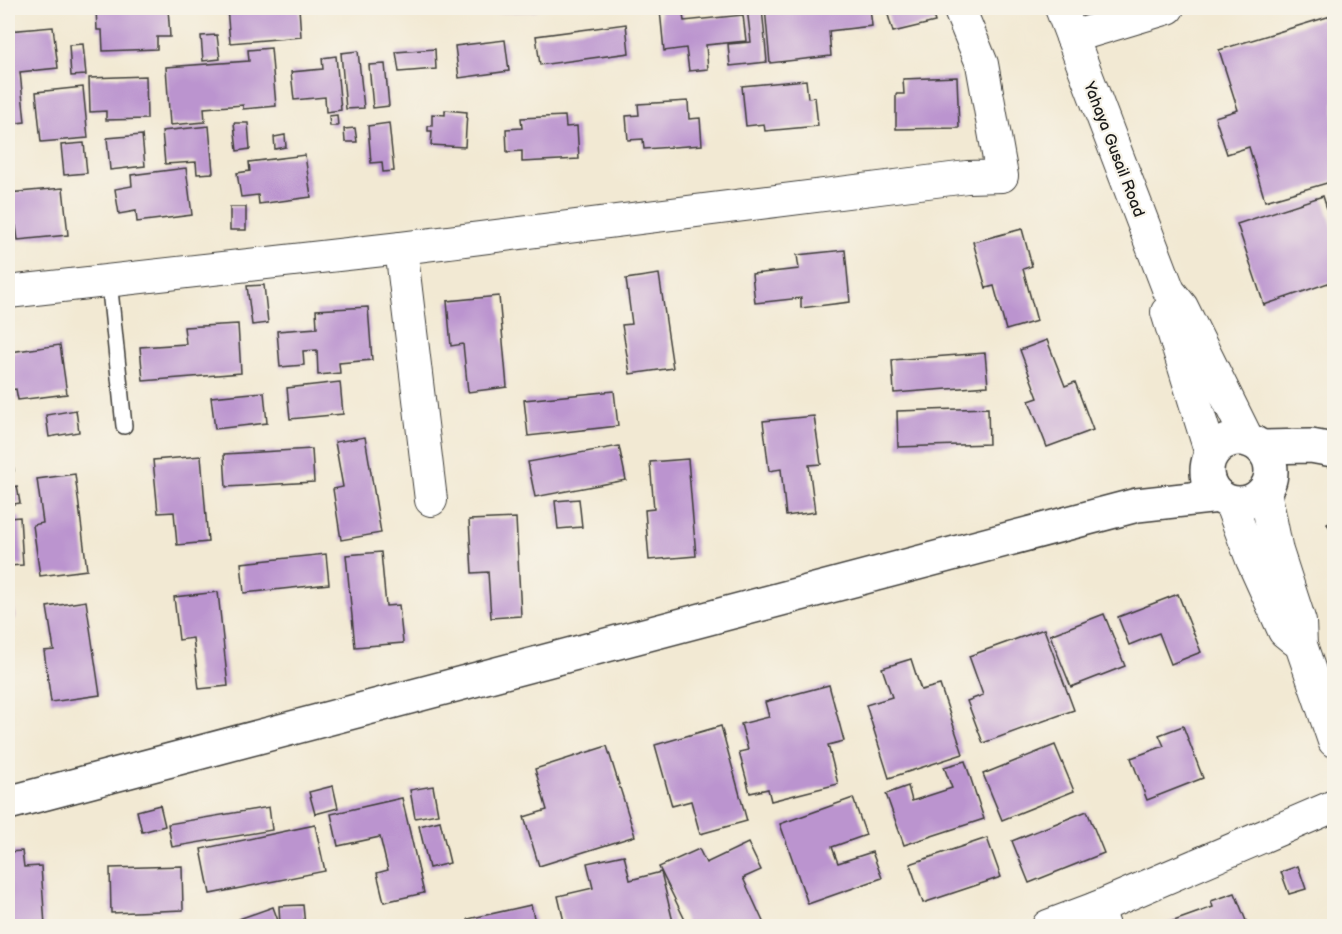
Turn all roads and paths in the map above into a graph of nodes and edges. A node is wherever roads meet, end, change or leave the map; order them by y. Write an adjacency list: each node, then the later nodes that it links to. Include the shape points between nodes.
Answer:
1 (959, 8): 5 (street, via 982,64 1002,176 967,177)
2 (1061, 8): 4 (street, Yahaya Gusail Road)
3 (1168, 8): 4 (street)
4 (1072, 36): 7 (street, Yahaya Gusail Road)
5 (401, 248): 6 (street); 15 (street)
6 (109, 280): 8 (street); 9 (lane)
7 (1169, 291): 10 (street, via 1182,307); 12 (street, via 1167,310)
8 (8, 292)
9 (124, 426)
10 (1255, 443): 11 (street); 12 (street, via 1238,438 1227,440); 13 (street, via 1269,457 1272,468)
11 (1334, 450): 13 (street, via 1318,462)
12 (1209, 458): 14 (street, via 1207,474 1211,487); 16 (street)
13 (1268, 485): 14 (street, via 1255,499 1243,503); 17 (street, via 1277,551 1300,622)
14 (1225, 499): 16 (street); 17 (street, via 1284,631)
15 (431, 500)
16 (1137, 505): 19 (street)
17 (1300, 645): 18 (street)
18 (1335, 741)
19 (8, 803)
20 (1335, 806): 21 (street)
21 (1099, 917): 22 (street)
22 (1048, 927)

